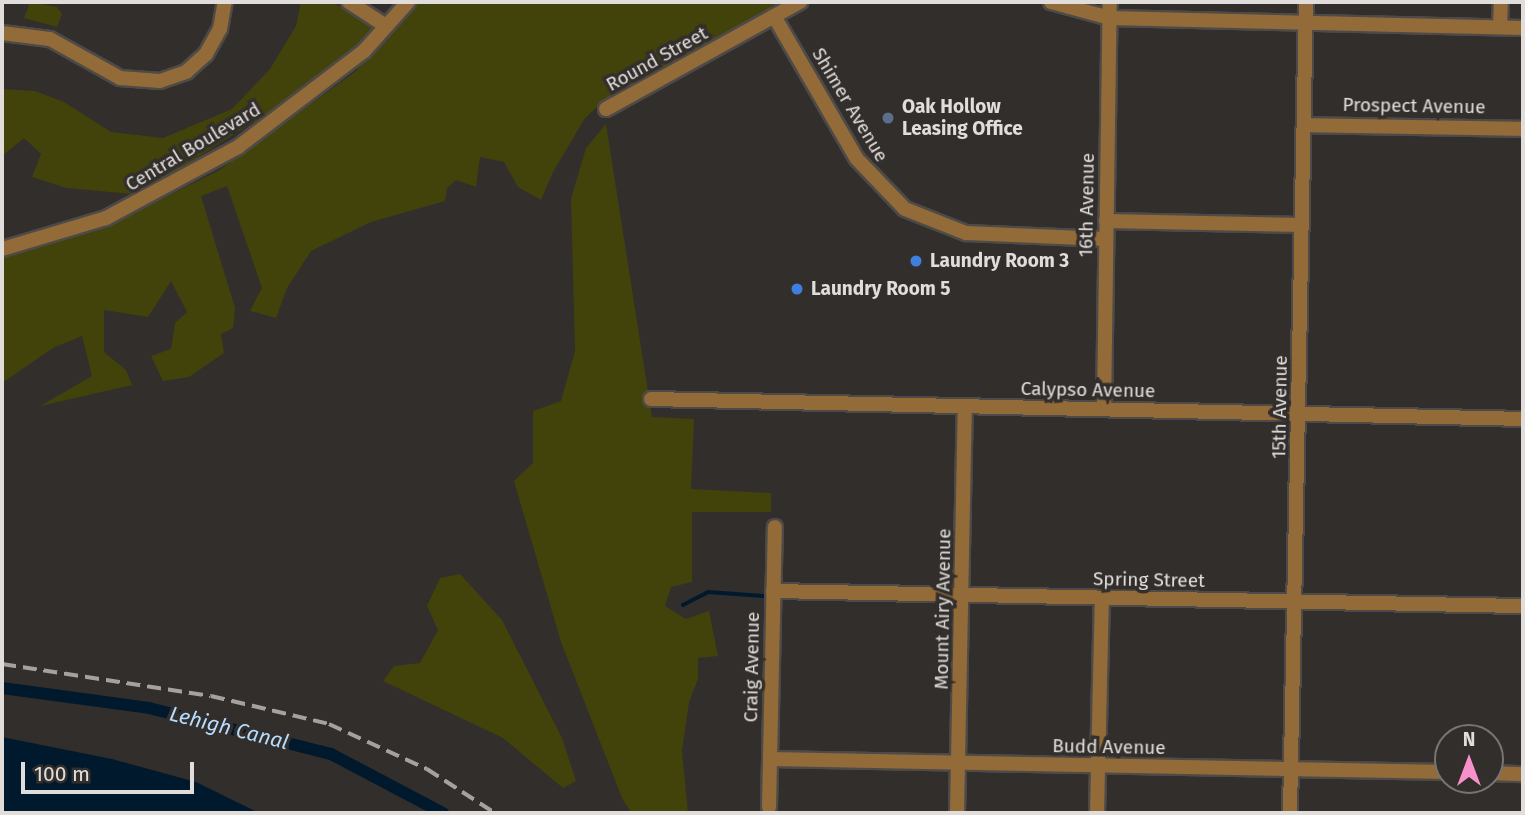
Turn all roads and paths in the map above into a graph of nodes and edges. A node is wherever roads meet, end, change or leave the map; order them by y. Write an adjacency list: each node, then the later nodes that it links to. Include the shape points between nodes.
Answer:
1 (225, 2): 16 (street, via 219,29 206,54 186,72 160,81 120,78 50,39)
2 (349, 2): 13 (street)
3 (408, 2): 13 (street, Central Boulevard)
4 (800, 2): 10 (street, Round Street)
5 (1051, 2): 9 (street)
6 (1110, 2): 11 (street, 16th Avenue)
7 (1306, 2): 12 (street, 15th Avenue)
8 (1501, 2): 14 (street)
9 (1071, 4): 11 (street)
10 (774, 16): 17 (street, Round Street); 22 (street, Shimer Avenue, via 857,159 905,209 966,233)
11 (1110, 18): 12 (street); 20 (street, 16th Avenue)
12 (1306, 23): 14 (street); 18 (street, 15th Avenue)
13 (386, 26): 23 (street, Central Boulevard, via 364,51 238,147 106,218)
14 (1500, 27): 15 (street)
15 (1523, 28)
16 (2, 33)
17 (607, 109)
18 (1304, 125): 19 (street, Prospect Avenue); 21 (street, 15th Avenue)
19 (1523, 128)
20 (1106, 221): 21 (street); 22 (street, 16th Avenue)
21 (1302, 225): 27 (street, 15th Avenue)
22 (1106, 239): 26 (street, 16th Avenue)
23 (2, 249)
24 (651, 399): 25 (street, Calypso Avenue)
25 (965, 406): 26 (street, Calypso Avenue); 31 (street, Mount Airy Avenue)
26 (1104, 409): 27 (street, Calypso Avenue)
27 (1299, 414): 28 (street, Calypso Avenue); 33 (street, 15th Avenue)
28 (1523, 419)
29 (775, 527): 30 (street, Craig Avenue)
30 (773, 591): 31 (street, Spring Street); 35 (street, Craig Avenue)
31 (962, 595): 32 (street, Spring Street); 36 (street, Mount Airy Avenue)
32 (1102, 599): 33 (street, Spring Street); 37 (street)
33 (1295, 602): 34 (street, Spring Street); 38 (street, 15th Avenue)
34 (1523, 606)
35 (770, 759): 36 (street, Budd Avenue); 42 (street, Craig Avenue)
36 (959, 762): 37 (street, Budd Avenue); 43 (street, Mount Airy Avenue)
37 (1097, 766): 38 (street, Budd Avenue); 44 (street)
38 (1291, 767): 39 (street, Budd Avenue); 45 (street, 15th Avenue)
39 (1434, 772)
40 (1504, 773): 41 (street)
41 (1523, 774)
42 (769, 807)
43 (957, 813)
44 (1097, 813)
45 (1290, 813)

